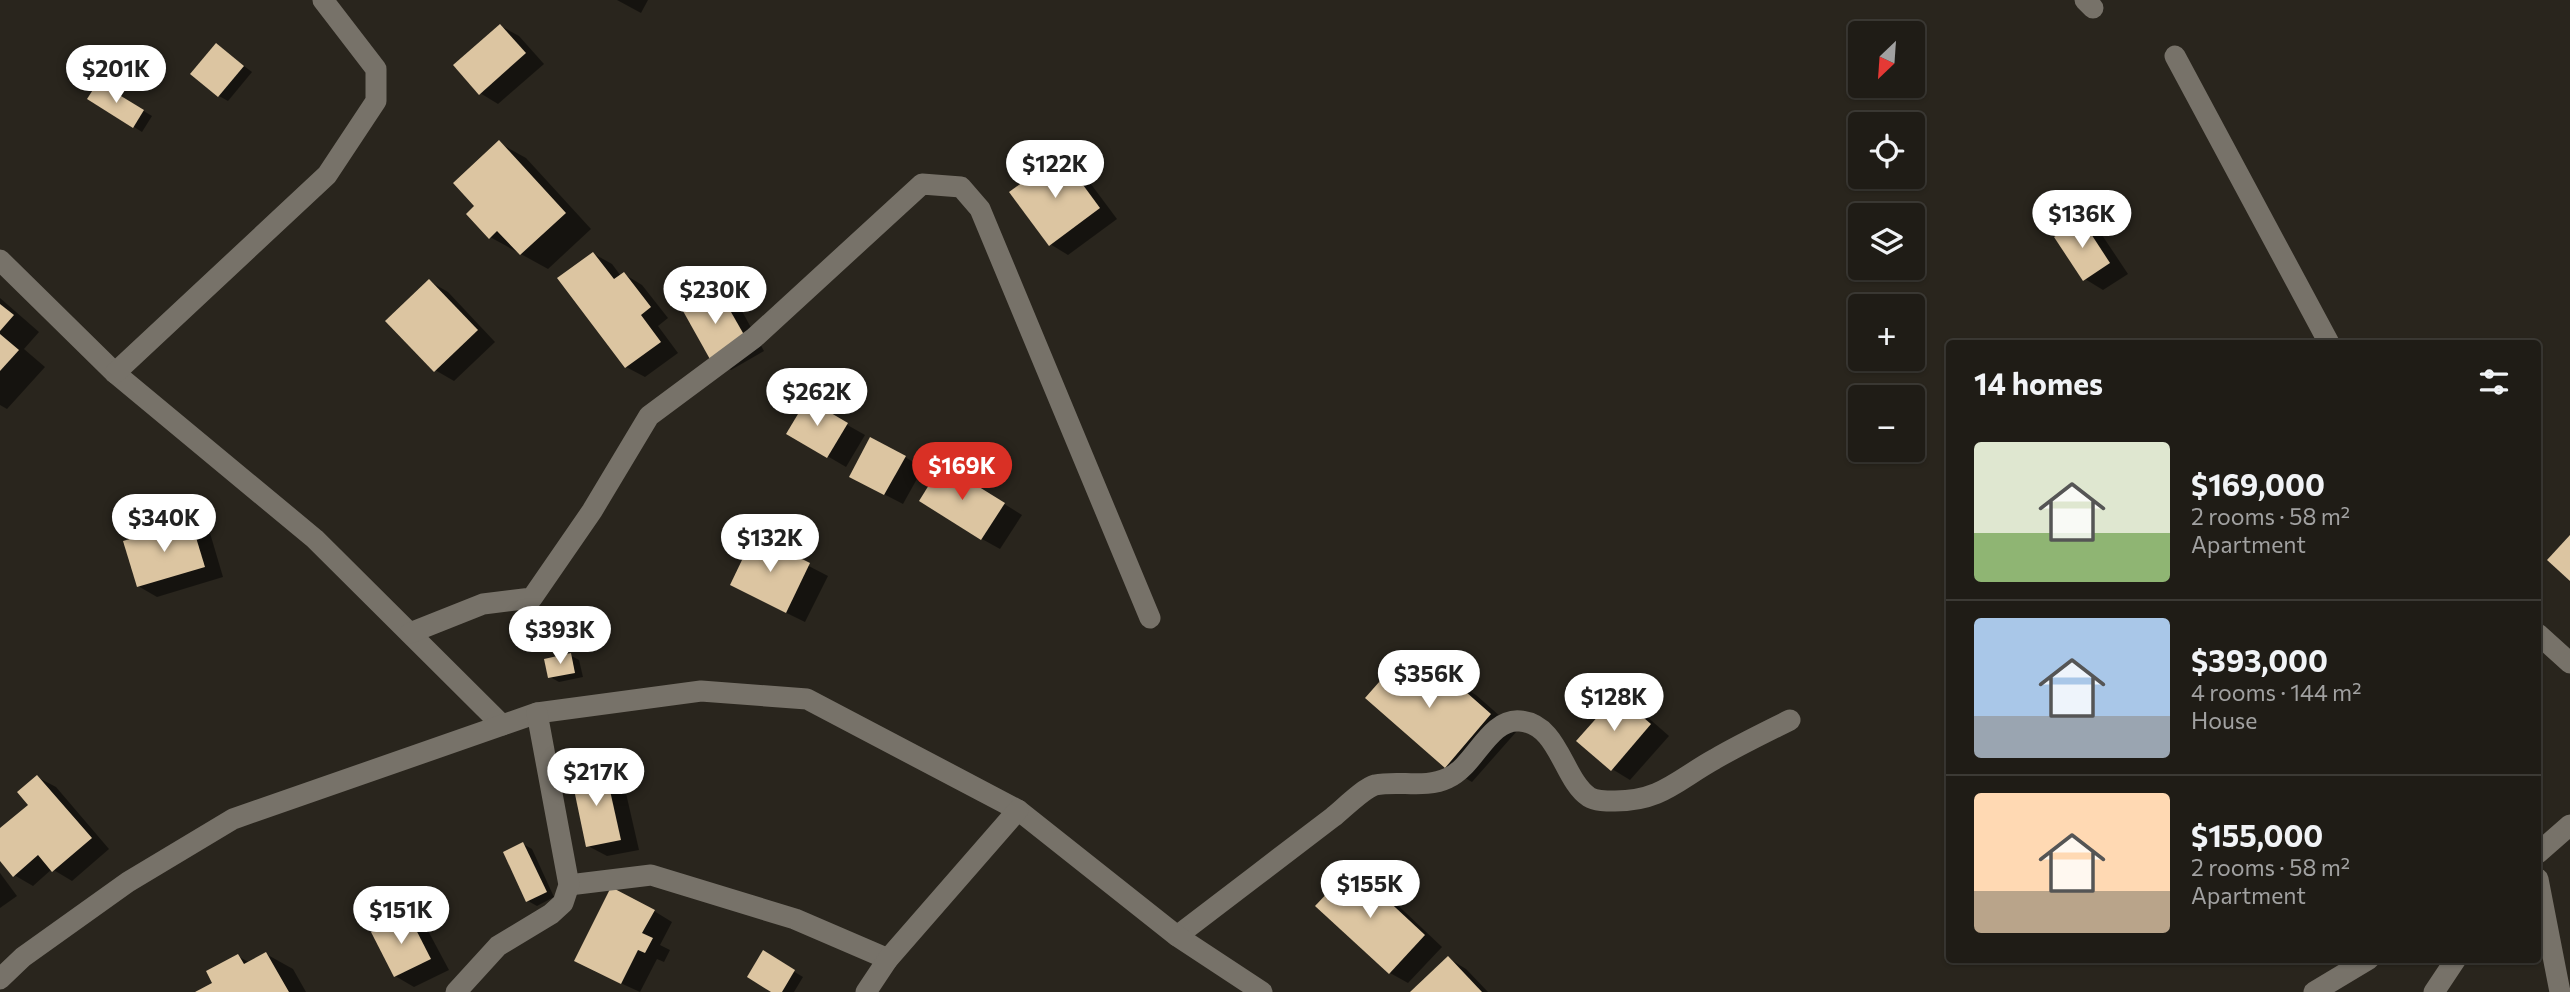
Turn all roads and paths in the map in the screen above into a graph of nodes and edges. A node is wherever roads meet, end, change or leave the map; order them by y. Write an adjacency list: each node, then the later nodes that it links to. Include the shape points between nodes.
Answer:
1 (323, 0): 5 (street, via 376,69 376,101 327,175)
2 (2175, 56): 4 (street)
3 (0, 260): 5 (street)
4 (2327, 340)
5 (116, 373): 7 (street, via 315,539)
6 (1150, 618): 7 (street, via 980,209 961,187 922,184 754,338 649,416 532,598 483,604)
7 (410, 633): 12 (street)
8 (2541, 637): 9 (street)
9 (2570, 663)
10 (537, 713): 12 (street); 13 (street, via 701,691 807,699); 16 (street)
11 (1790, 720): 18 (street, via 1700,767 1667,790 1628,801 1590,798 1542,730 1517,720 1489,736 1472,761 1449,778 1373,786)
12 (502, 724): 22 (street, via 233,819 128,881)
13 (1018, 810): 18 (street); 19 (street)
14 (2570, 825): 15 (street)
15 (2541, 850)
16 (569, 885): 19 (street, via 651,875 795,919); 23 (street, via 563,903 498,946)
17 (2541, 894): 28 (street)
18 (1177, 936): 25 (street)
19 (888, 959): 24 (street)
20 (2362, 963): 26 (street)
21 (2453, 963): 27 (street)
22 (0, 979)
23 (456, 992)
24 (866, 992)
25 (1262, 992)
26 (2314, 992)
27 (2434, 992)
28 (2560, 992)

